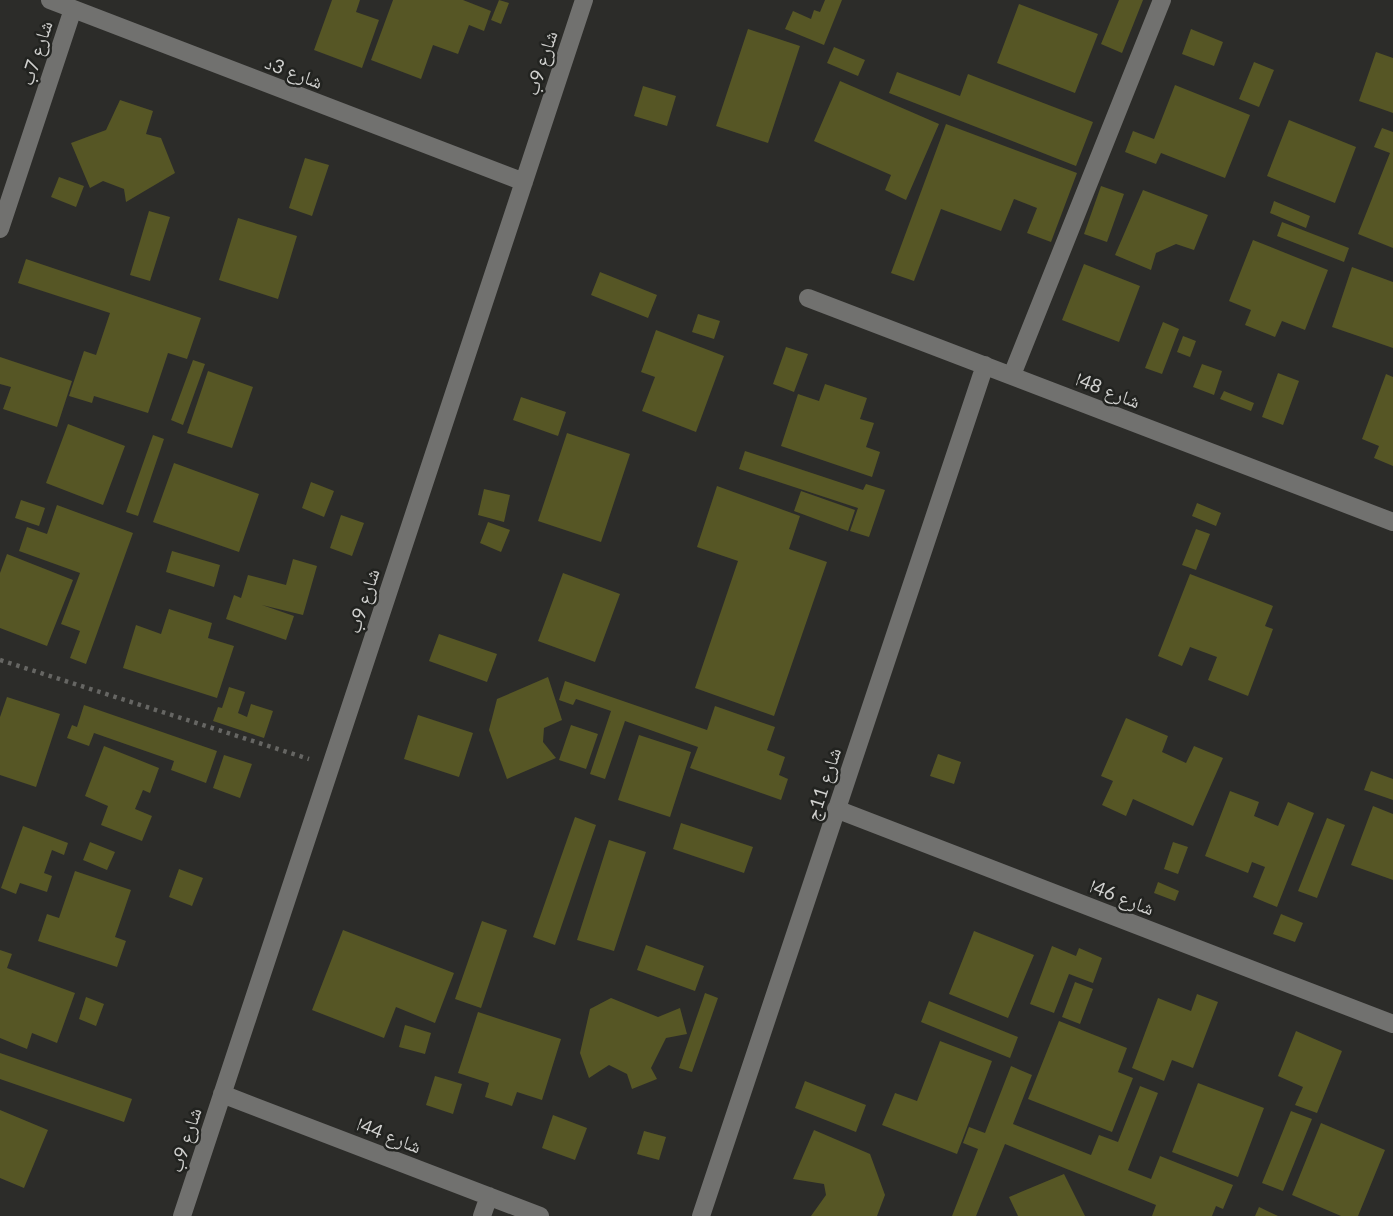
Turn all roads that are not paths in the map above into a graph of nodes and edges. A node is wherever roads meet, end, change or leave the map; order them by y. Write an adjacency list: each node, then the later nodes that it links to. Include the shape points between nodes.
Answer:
1 (50, 0): 4 (street, شارع 3د)
2 (584, 0): 5 (street, شارع 9ب)
3 (1162, 0): 9 (street)
4 (73, 9): 5 (street, شارع 3د); 6 (street, شارع 7ب)
5 (524, 182): 13 (street, شارع 9ب)
6 (0, 229)
7 (808, 298): 8 (street, شارع 48ا)
8 (985, 365): 9 (street, شارع 48ا); 11 (street, شارع 11ج)
9 (1012, 375): 10 (street, شارع 48ا)
10 (1393, 522)
11 (836, 810): 12 (street, شارع 46ا); 18 (street, شارع 11ج)
12 (1393, 1024)
13 (222, 1094): 14 (street, شارع 44ا); 15 (street, شارع 9ب)
14 (489, 1196): 16 (street); 17 (street, شارع 44ا)
15 (182, 1216)
16 (482, 1216)
17 (540, 1216)
18 (701, 1216)

